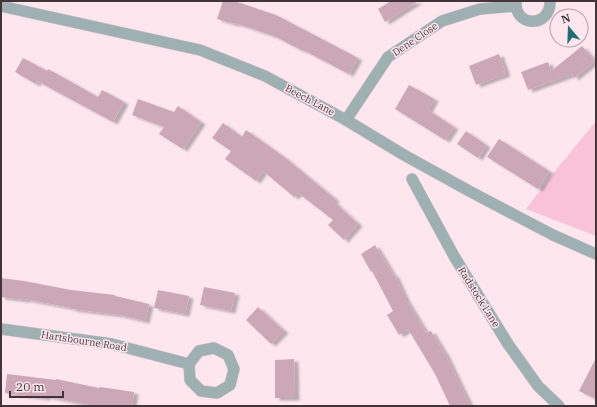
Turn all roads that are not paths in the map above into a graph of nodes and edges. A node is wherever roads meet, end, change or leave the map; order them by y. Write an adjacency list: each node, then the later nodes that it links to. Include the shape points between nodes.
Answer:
1 (550, 1): 2 (street, Dene Close, via 548,12 540,20 535,21 520,16)
2 (516, 4): 4 (street, Dene Close, via 480,9 442,21 388,57)
3 (1, 6): 4 (street, Beech Lane, via 200,50 265,76)
4 (346, 120): 6 (street, Beech Lane, via 471,192 553,235)
5 (412, 179): 9 (street, Radstock Lane, via 454,256 508,344 538,386)
6 (596, 254)
7 (1, 329): 8 (street, Hartsbourne Road, via 112,344)
8 (189, 364): 8 (street, via 190,380 201,391 217,393 230,384 234,369 228,355 214,348 199,352)
9 (559, 406)

